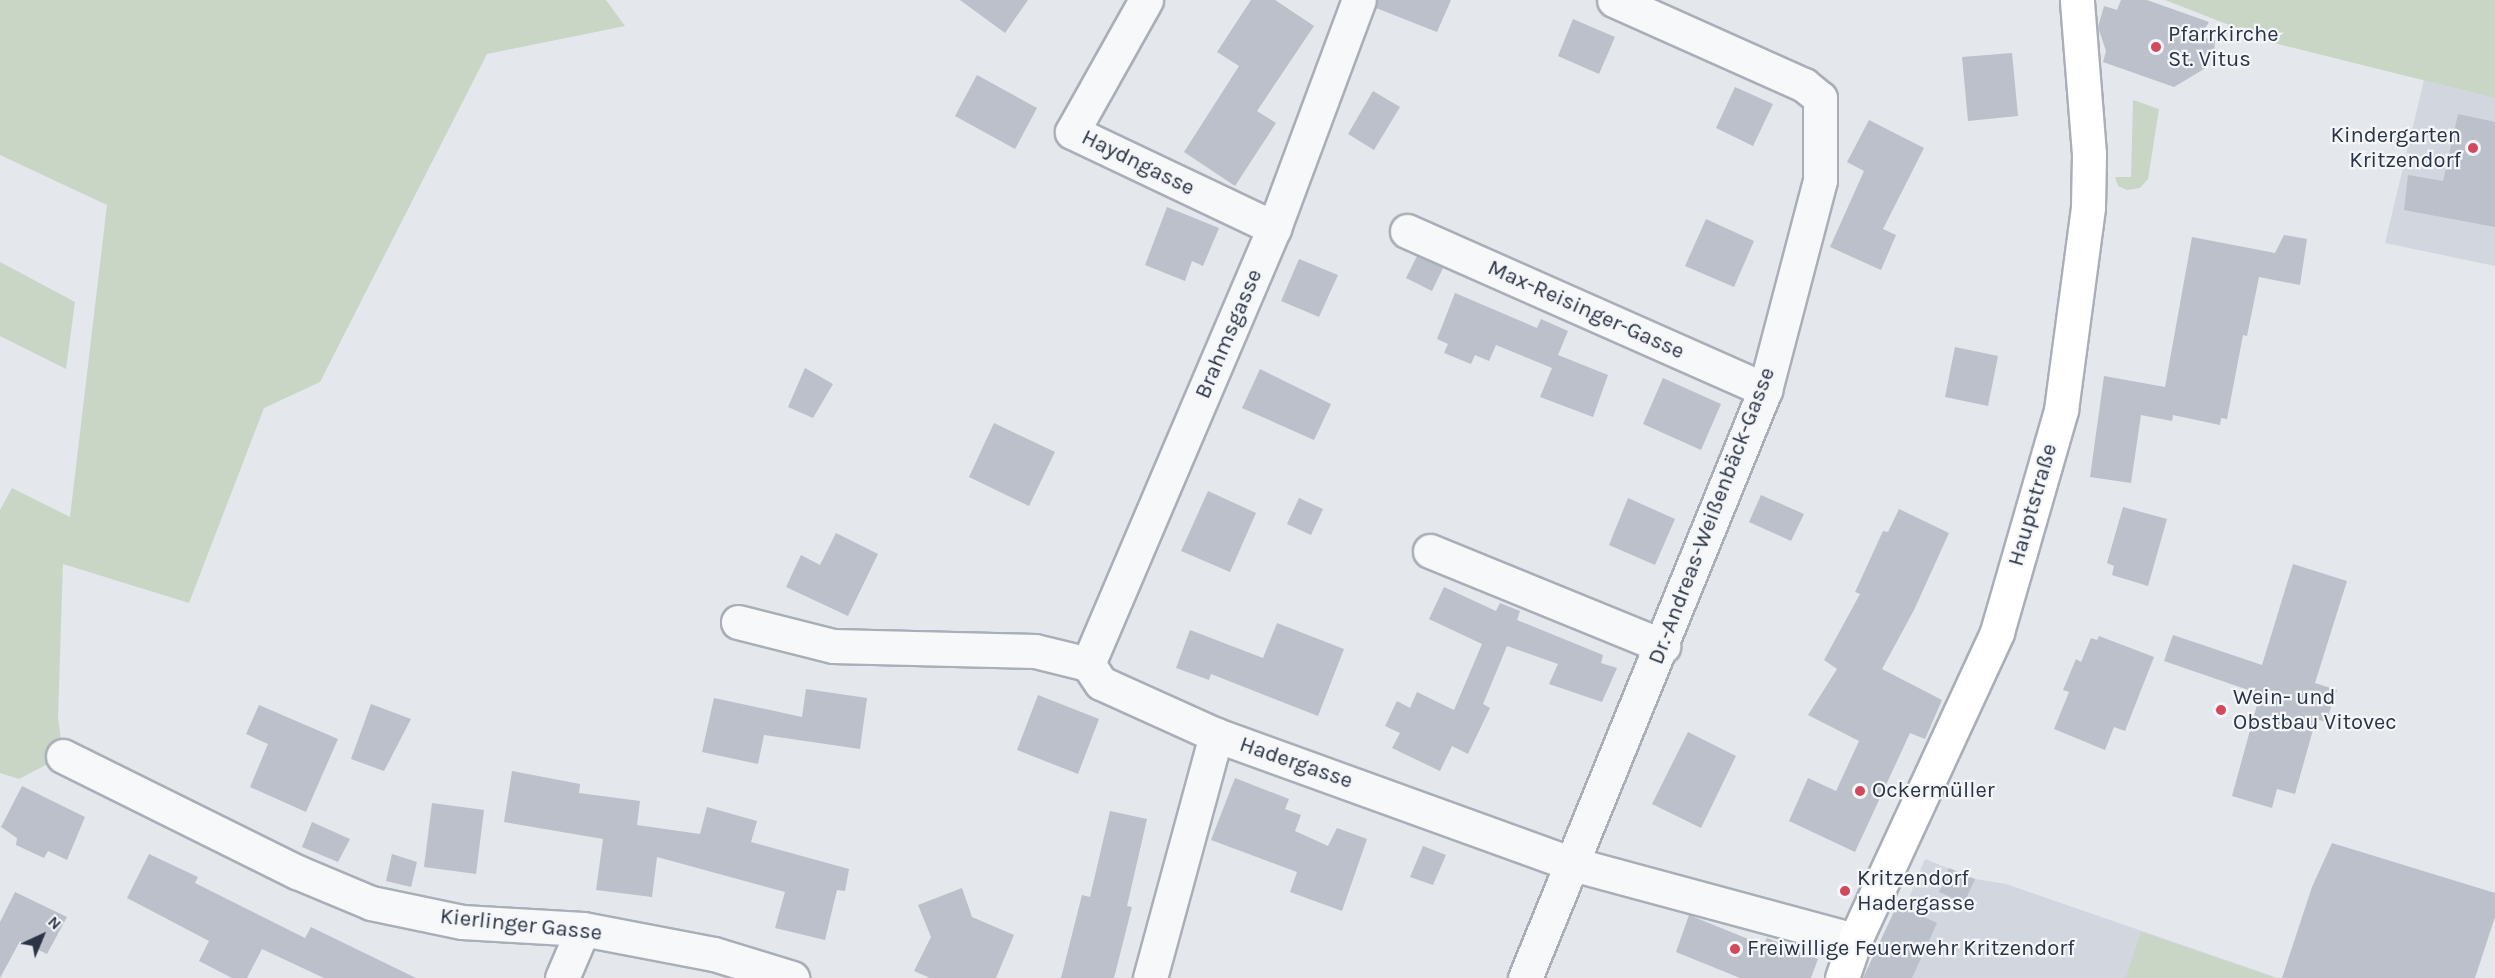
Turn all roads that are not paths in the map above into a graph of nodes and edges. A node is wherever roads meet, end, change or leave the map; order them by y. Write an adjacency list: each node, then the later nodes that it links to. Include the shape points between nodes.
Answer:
1 (1146, 0): 5 (street, Haydngasse, via 1072,132)
2 (1359, 0): 5 (street, Brahmsgasse)
3 (1614, 0): 7 (street, Dr.-Andreas-Weißenbäck-Gasse, via 1804,85 1820,98 1820,180)
4 (2077, 0): 16 (main road, Hauptstraße, via 2090,154 2088,207 2061,410 1997,632)
5 (1274, 228): 11 (street, Brahmsgasse)
6 (1407, 231): 7 (street, Max-Reisinger-Gasse)
7 (1765, 390): 10 (street, Dr.-Andreas-Weißenbäck-Gasse)
8 (1430, 551): 10 (street)
9 (738, 622): 11 (street, via 834,646 1035,651)
10 (1663, 646): 14 (street, Dr.-Andreas-Weißenbäck-Gasse)
11 (1088, 664): 12 (street, Hadergasse, via 1101,683)
12 (1216, 735): 14 (street, Hadergasse); 19 (street)
13 (63, 756): 15 (street, Kierlinger Gasse, via 297,872 371,903 462,922)
14 (1569, 863): 16 (street, Hadergasse); 20 (street, Dr.-Andreas-Weißenbäck-Gasse)
15 (583, 929): 17 (street); 18 (street, Kierlinger Gasse, via 714,954)
16 (1855, 940): 21 (main road, Hauptstraße)
17 (562, 978)
18 (792, 978)
19 (1150, 978)
20 (1525, 978)
21 (1842, 978)

